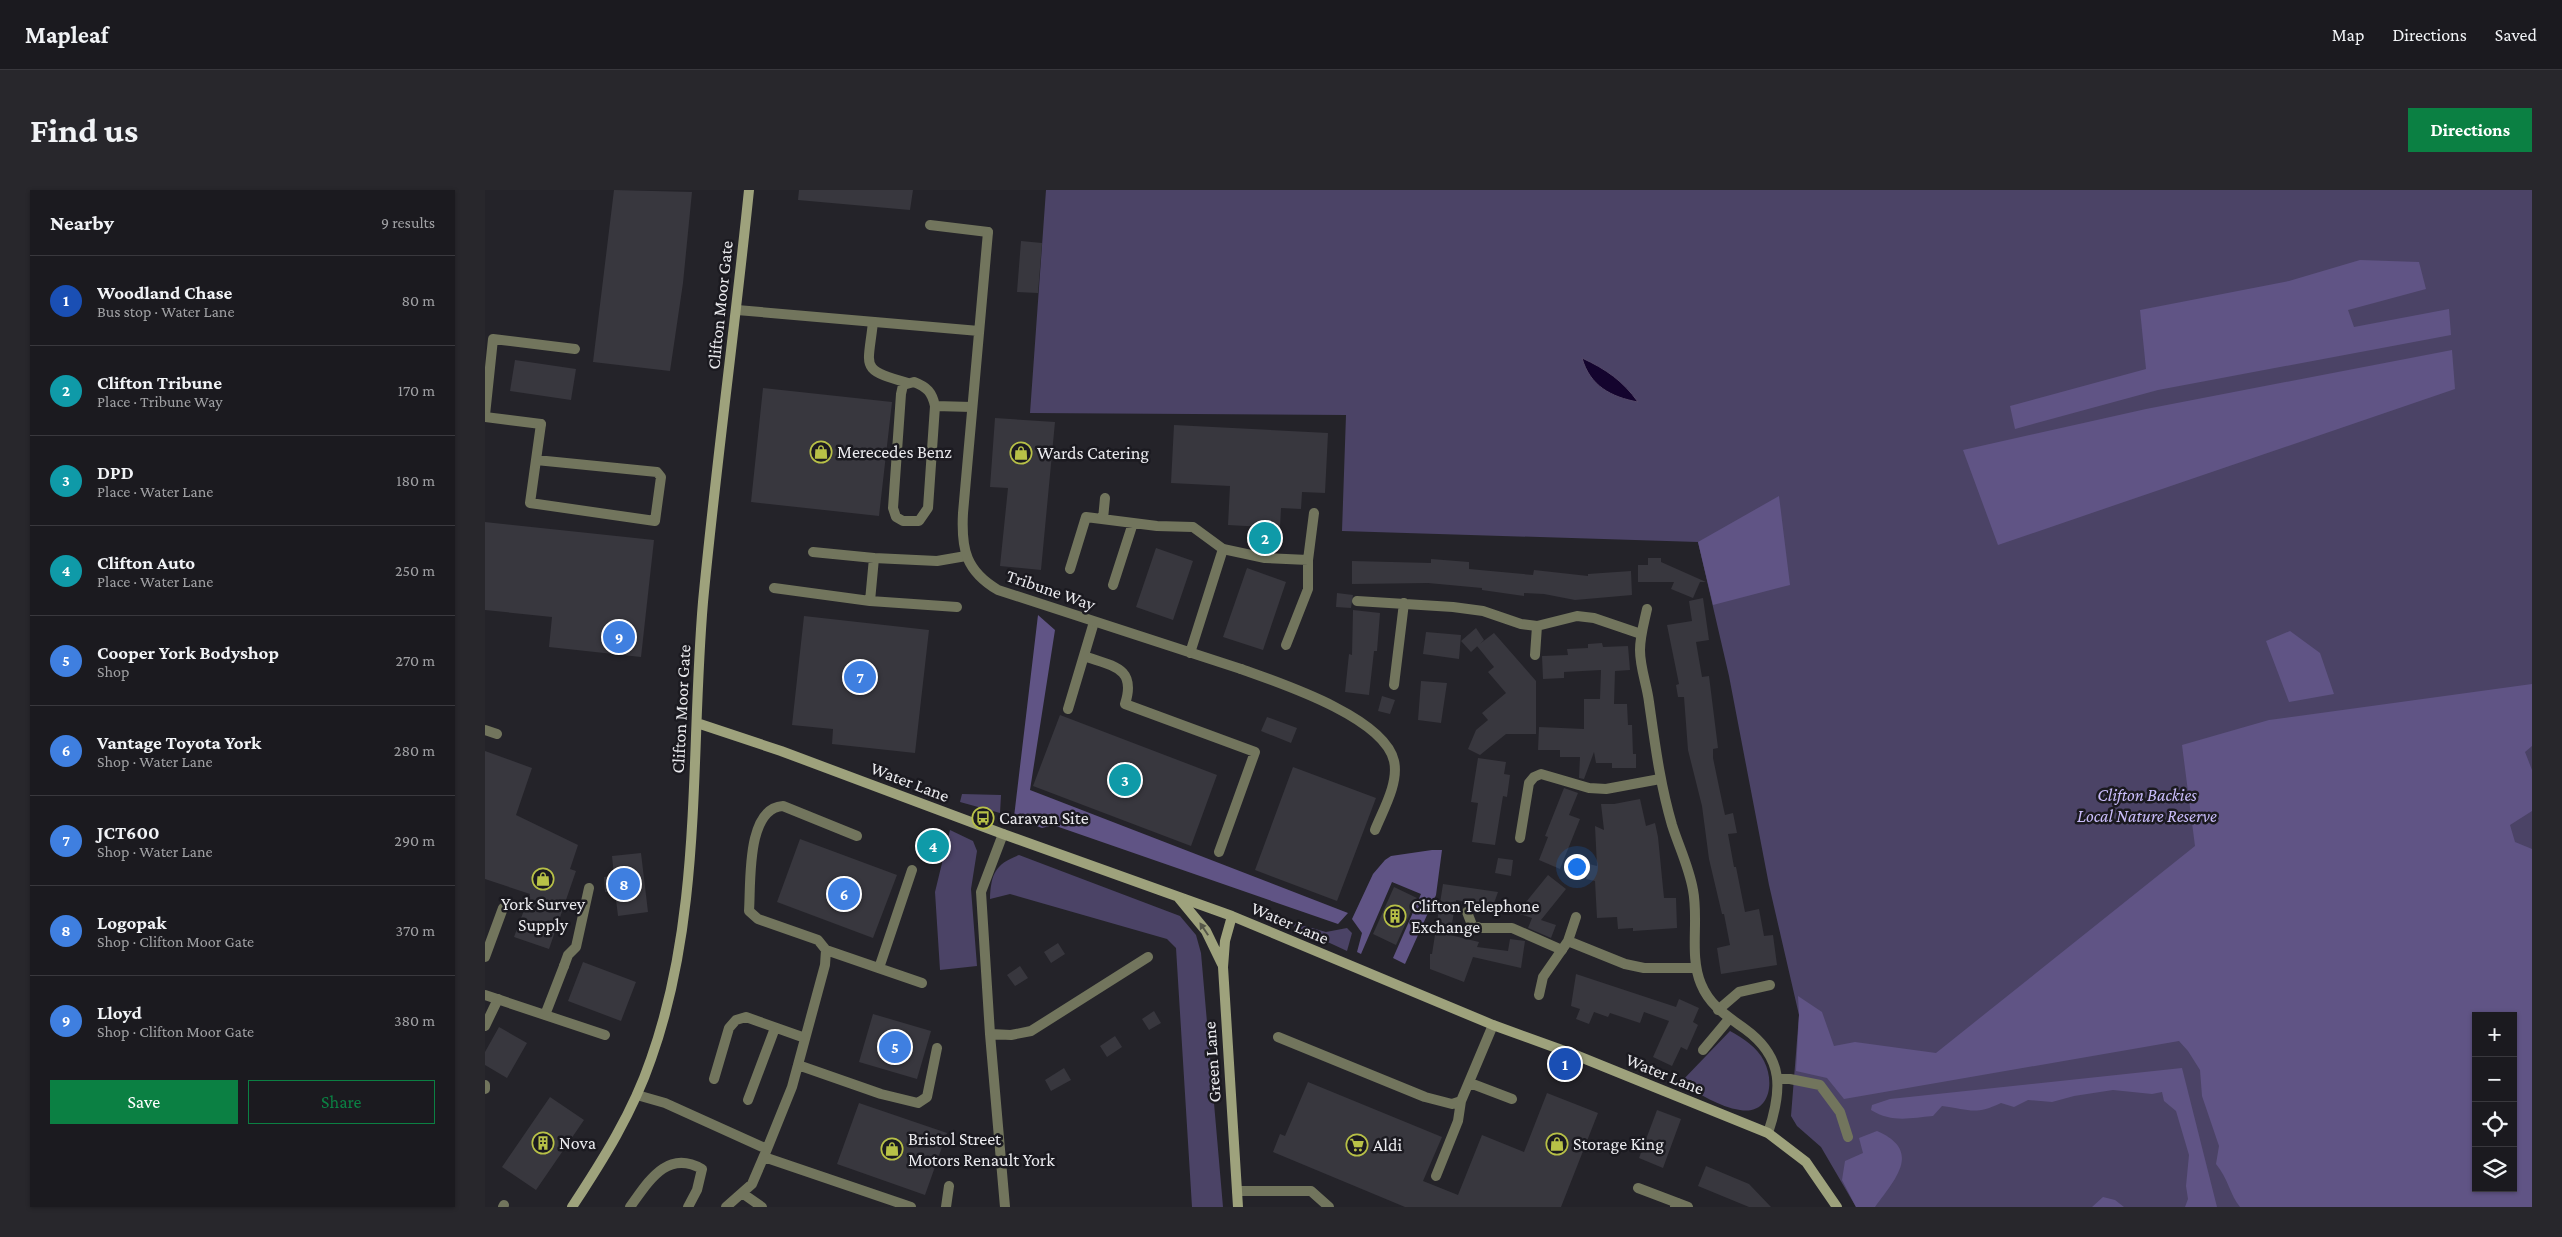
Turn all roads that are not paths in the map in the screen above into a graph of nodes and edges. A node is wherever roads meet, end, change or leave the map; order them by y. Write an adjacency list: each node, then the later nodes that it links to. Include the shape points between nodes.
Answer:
1 (749, 190): 3 (street, Clifton Moor Gate)
2 (930, 224): 5 (street, Tribune Way, via 987,232)
3 (737, 310): 4 (street); 38 (street, Clifton Moor Gate, via 703,603)
4 (873, 322): 5 (street); 7 (street, via 869,365 880,375)
5 (979, 331): 9 (street, Tribune Way)
6 (575, 349): 10 (street, via 493,339)
7 (908, 383): 8 (street, via 915,382 928,389); 8 (street, via 901,389 893,508 896,517 903,521 919,521 928,508)
8 (935, 406): 9 (street)
9 (972, 407): 18 (street, Tribune Way, via 962,530)
10 (485, 416): 11 (street, via 541,424)
11 (536, 460): 11 (street, via 530,503 655,521 661,477 657,472)
12 (1105, 498): 14 (street)
13 (1314, 513): 20 (street)
14 (1103, 519): 15 (street); 21 (street, via 1086,518)
15 (1133, 523): 16 (street, via 1193,527); 22 (street)
16 (1223, 549): 20 (street, via 1265,558); 33 (street)
17 (813, 552): 19 (street)
18 (966, 556): 19 (street, via 937,561); 29 (street, Tribune Way, via 983,581 998,590)
19 (875, 558): 24 (street)
20 (1308, 560): 32 (street, via 1308,588)
21 (1070, 569)
22 (1113, 585)
23 (774, 588): 24 (street)
24 (870, 601): 27 (street)
25 (1357, 601): 26 (street)
26 (1404, 603): 30 (street, via 1453,607); 36 (street)
27 (957, 607)
28 (1647, 609): 31 (street)
29 (1094, 622): 33 (street, Tribune Way); 35 (street)
30 (1537, 626): 31 (street, via 1577,616 1594,618); 34 (street)
31 (1641, 634): 41 (street, via 1642,668)
32 (1286, 645)
33 (1190, 653): 42 (street, Tribune Way, via 1296,689 1333,706 1374,732 1391,754 1395,776)
34 (1535, 655)
35 (1084, 656): 37 (street); 46 (street, via 1119,669 1124,674 1129,680 1125,704 1255,752)
36 (1394, 685)
37 (1068, 709)
38 (697, 723): 43 (street, Water Lane); 82 (street, Clifton Moor Gate, via 687,890 680,946 652,1058)
39 (485, 730): 40 (street)
40 (497, 734)
41 (1660, 779): 45 (street, via 1606,789 1589,788 1541,774 1529,783); 60 (street, via 1693,890)
42 (1375, 830)
43 (1003, 834): 49 (street, Water Lane); 72 (street, via 981,892)
44 (857, 836): 55 (street, via 783,806 773,807 762,817 755,834 749,911 758,919 819,940)
45 (1520, 838)
46 (1219, 852)
47 (912, 870): 59 (street)
48 (589, 888): 67 (street, via 576,947 568,956)
49 (1178, 896): 52 (street, Water Lane); 58 (street, one-way to 49, via 1205,931)
50 (503, 908): 56 (street)
51 (1467, 912): 54 (street, via 1472,925 1479,928 1513,928)
52 (1232, 916): 58 (street, Green Lane, via 1225,941); 69 (street, Water Lane)
53 (1575, 917): 54 (street)
54 (1565, 945): 60 (street, via 1644,968); 64 (street, via 1545,972)
55 (826, 950): 59 (street); 75 (street, via 825,965)
56 (485, 957)
57 (1148, 957): 72 (street, via 1031,1031)
58 (1223, 967): 92 (street, Green Lane)
59 (879, 968): 61 (street)
60 (1696, 968): 66 (street, via 1701,983)
61 (922, 982)
62 (1770, 984): 66 (street, via 1739,992)
63 (485, 995): 65 (street)
64 (1539, 995)
65 (498, 999): 67 (street); 70 (street)
66 (1718, 1010): 68 (street)
67 (545, 1015): 73 (street)
68 (1729, 1019): 77 (street); 80 (street, via 1757,1038 1769,1052)
69 (1493, 1025): 81 (street); 86 (street, Water Lane, via 1573,1054)
70 (485, 1026)
71 (775, 1028): 75 (street); 79 (street, via 746,1017 736,1020 729,1028); 84 (street)
72 (990, 1034): 102 (street)
73 (605, 1035)
74 (1278, 1037): 85 (street, via 1425,1097 1452,1104)
75 (805, 1038): 78 (street)
76 (937, 1048): 78 (street, via 927,1097 918,1104)
77 (1703, 1050)
78 (798, 1065): 88 (street, via 793,1086)
79 (714, 1079)
80 (1779, 1079): 86 (street, via 1777,1102); 87 (street, via 1820,1085 1840,1112)
81 (1470, 1083): 83 (street); 85 (street)
82 (637, 1095): 88 (street, via 665,1103); 95 (street, Clifton Moor Gate, via 604,1159)
83 (1512, 1099)
84 (748, 1100)
85 (1461, 1101): 89 (street, via 1458,1121)
86 (1768, 1134): 106 (street, Water Lane, via 1806,1162)
87 (1848, 1137)
88 (765, 1153): 93 (street, via 752,1184); 100 (street)
89 (1436, 1176)
90 (949, 1186): 101 (street)
91 (1638, 1188): 94 (street)
92 (1237, 1191): 103 (street, Green Lane); 104 (street, via 1311,1191)
93 (742, 1193): 98 (street); 99 (street)
94 (1676, 1205): 105 (street)
95 (572, 1207)
96 (630, 1207): 97 (street, via 651,1178 671,1164 689,1161 702,1169 697,1190)
97 (688, 1207)
98 (726, 1207)
99 (762, 1207)
100 (911, 1207)
101 (947, 1207)
102 (1005, 1207)
103 (1238, 1207)
104 (1329, 1207)
105 (1688, 1207)
106 (1837, 1207)

